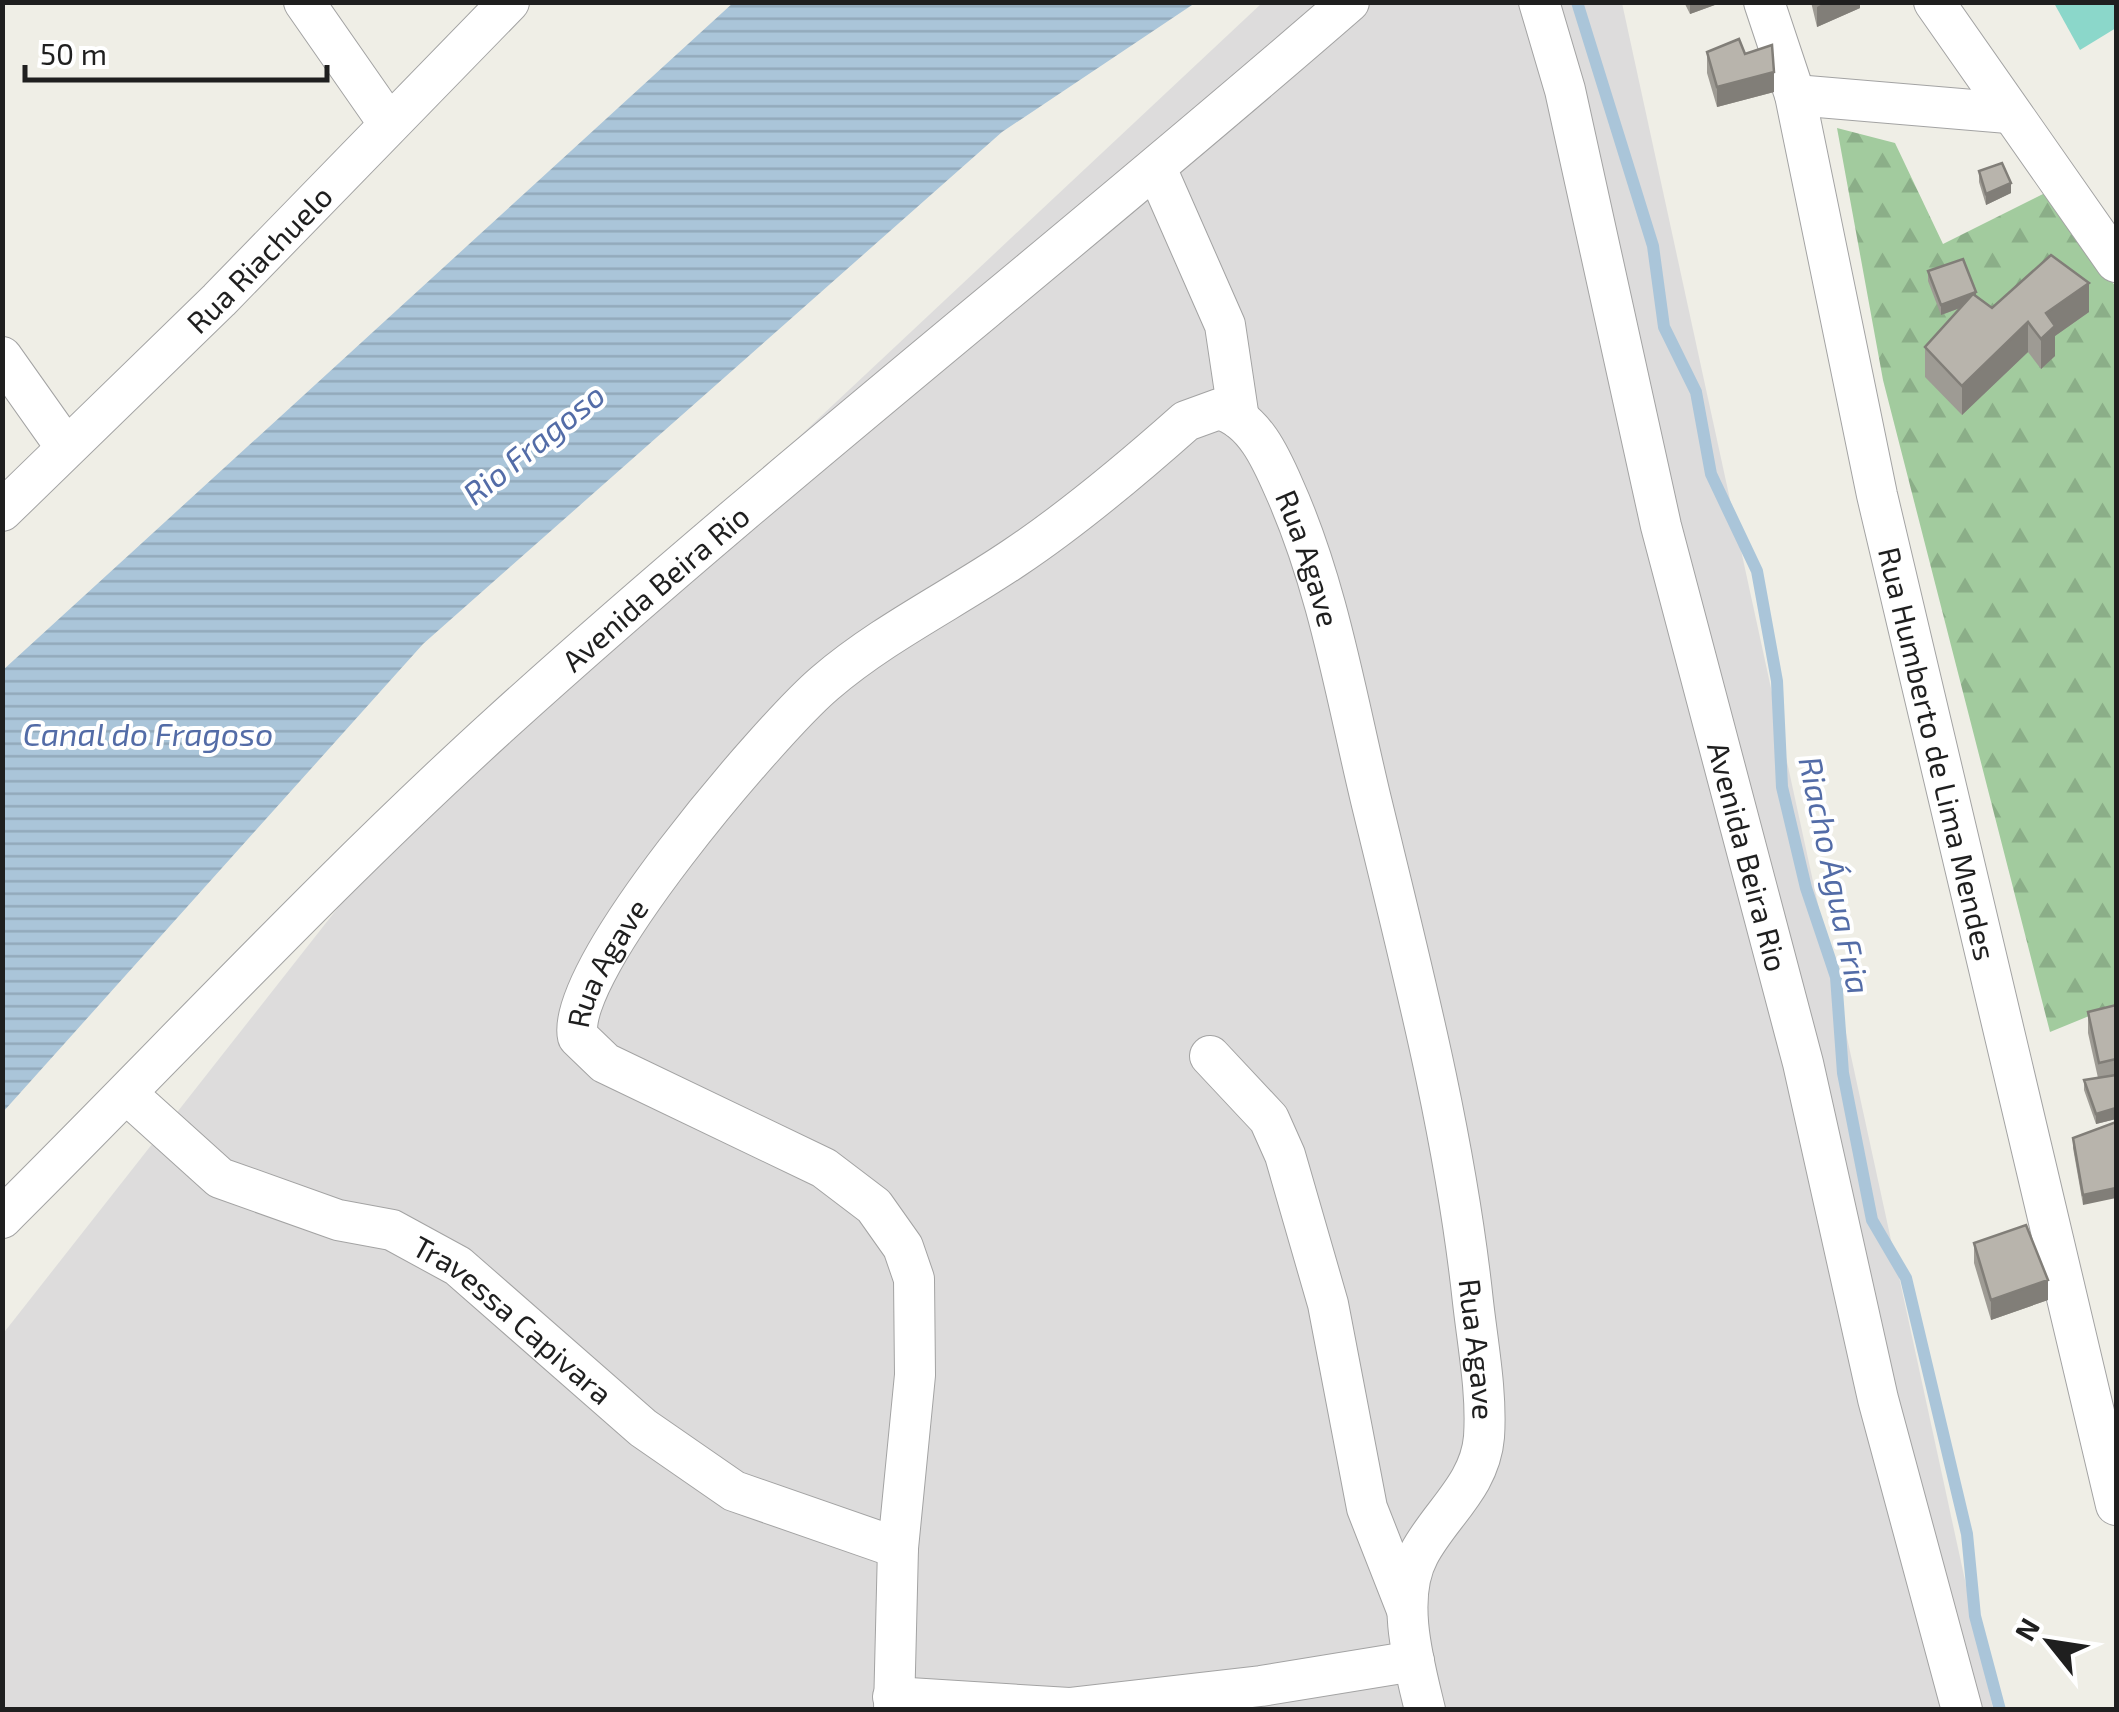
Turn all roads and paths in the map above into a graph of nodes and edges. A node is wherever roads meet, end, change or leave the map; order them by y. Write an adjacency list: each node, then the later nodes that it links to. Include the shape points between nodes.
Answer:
1 (304, 2): 9 (street)
2 (508, 2): 9 (street, Rua Riachuelo)
3 (1348, 2): 10 (street, Avenida Beira Rio)
4 (1539, 2): 26 (street, Avenida Beira Rio, via 1565,90 1661,526)
5 (1764, 2): 7 (street, Rua Humberto de Lima Mendes)
6 (1934, 2): 8 (street)
7 (1795, 95): 8 (street); 19 (street, Rua Humberto de Lima Mendes, via 1878,496)
8 (2008, 113): 11 (street)
9 (389, 124): 14 (street, Rua Riachuelo, via 219,300)
10 (1156, 168): 13 (street, via 1225,325); 17 (street, Avenida Beira Rio, via 500,724 280,933)
11 (2116, 262)
12 (2, 356): 14 (street)
13 (1239, 419): 21 (street, Rua Agave, via 1220,409 1186,420 1032,545 859,656 792,714 646,893 584,996 576,1023 584,1045 604,1063 824,1168 874,1206 903,1247 916,1316); 22 (street, Rua Agave, via 1280,478 1315,575 1413,973 1466,1242 1484,1404 1482,1448 1468,1486 1414,1565)
14 (65, 446): 15 (street, Rua Riachuelo)
15 (2, 511)
16 (1210, 1056): 22 (street, via 1269,1119 1285,1155 1328,1304 1367,1508)
17 (128, 1095): 18 (street, Avenida Beira Rio); 21 (street, Travessa Capivara, via 220,1178 338,1220 392,1230 458,1266 643,1428 734,1491)
18 (2, 1218)
19 (2111, 1461): 20 (street, Rua Humberto de Lima Mendes)
20 (2116, 1504)
21 (898, 1548): 24 (street)
22 (1410, 1618): 23 (street, Rua Agave)
23 (1414, 1661): 24 (street, via 1069,1708); 25 (street, Rua Agave)
24 (893, 1703)
25 (1425, 1710)
26 (1962, 1710)

